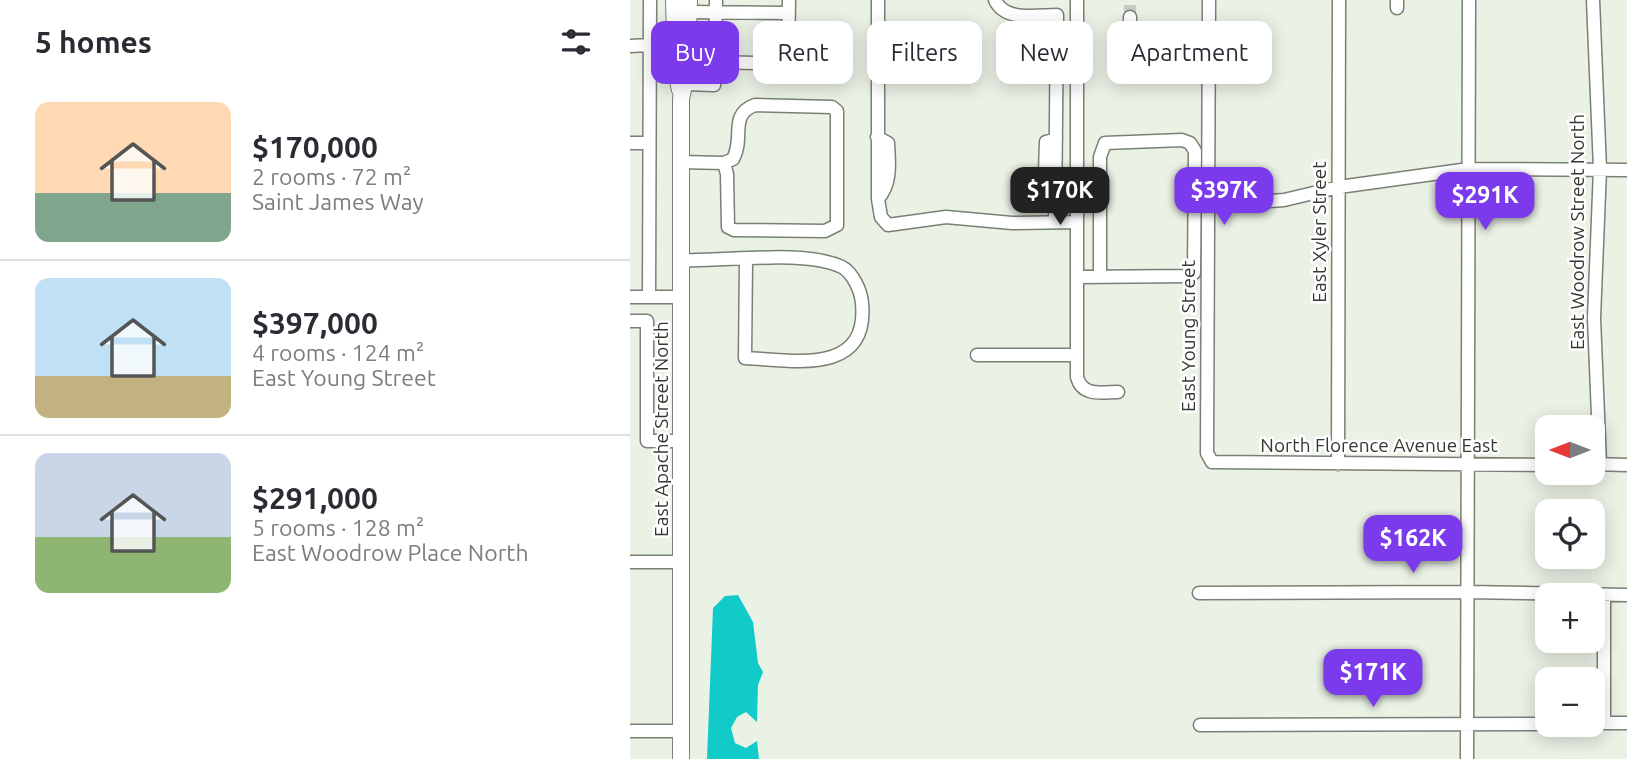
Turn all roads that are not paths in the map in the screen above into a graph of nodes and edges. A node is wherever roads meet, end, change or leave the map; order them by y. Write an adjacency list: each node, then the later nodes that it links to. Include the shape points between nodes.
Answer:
1 (650, 0): 16 (street, East Apache Street North)
2 (674, 0): 21 (main road, East Apache Street North, via 676,71)
3 (878, 0): 33 (street, via 881,217 888,225 946,217)
4 (995, 0): 33 (street, via 1012,15 1057,15)
5 (1077, 0): 25 (street)
6 (1209, 0): 15 (street, East Young Street)
7 (1339, 0): 31 (street, East Xyler Street)
8 (1469, 0): 28 (street)
9 (1593, 0): 29 (street, East Woodrow Street North)
10 (689, 6): 11 (street); 21 (main road, East Apache Street North)
11 (716, 6): 12 (street)
12 (788, 7): 18 (street, via 788,64)
13 (1130, 17): 14 (street)
14 (1130, 21)
15 (1209, 21)
16 (649, 45): 17 (street); 23 (street, East Apache Street North)
17 (630, 46)
18 (739, 63)
19 (714, 84): 21 (street)
20 (1209, 84): 32 (street, East Young Street)
21 (683, 92): 24 (main road, East Apache Street North)
22 (630, 143): 23 (street)
23 (649, 143): 40 (street, East Apache Street North)
24 (681, 162): 27 (street); 35 (main road, East Apache Street North)
25 (1076, 162): 26 (street); 34 (street)
26 (1100, 162): 37 (street); 37 (street, via 1108,141 1182,140 1195,151 1194,273)
27 (723, 163): 27 (street, via 737,152 739,116 744,109 755,105 832,107 837,111 837,225 825,231 728,227)
28 (1469, 169): 29 (street); 31 (street); 53 (street)
29 (1600, 169): 30 (street); 46 (street, East Woodrow Street North)
30 (1627, 170)
31 (1339, 187): 32 (street, via 1284,200); 49 (street, East Xyler Street)
32 (1208, 205): 48 (street, East Young Street, via 1207,453)
33 (1055, 222): 34 (street)
34 (1076, 222): 38 (street)
35 (681, 260): 36 (street); 41 (main road, East Apache Street North)
36 (746, 260): 36 (street, via 817,259 845,268 861,291 863,315 857,336 844,352 822,362 745,358)
37 (1100, 276): 38 (street)
38 (1076, 277): 44 (street)
39 (630, 297): 40 (street)
40 (649, 297): 41 (street)
41 (681, 297): 47 (main road, East Apache Street North)
42 (630, 321): 47 (street, via 647,321 647,441)
43 (977, 355): 44 (street)
44 (1077, 355): 45 (street, via 1080,387 1092,393)
45 (1118, 392)
46 (1595, 415)
47 (682, 441): 55 (main road, East Apache Street North)
48 (1212, 462): 49 (street, North Florence Avenue East)
49 (1338, 464): 53 (street, North Florence Avenue East)
50 (1535, 464): 53 (street, North Florence Avenue East)
51 (1605, 464): 52 (street)
52 (1627, 464)
53 (1468, 465): 56 (street)
54 (630, 562): 55 (street)
55 (682, 562): 67 (main road, East Apache Street North)
56 (1466, 592): 57 (street); 58 (street); 65 (street)
57 (1199, 593)
58 (1535, 594)
59 (1605, 595): 60 (street)
60 (1627, 595)
61 (1605, 723): 62 (street)
62 (1627, 723)
63 (1535, 724): 65 (street)
64 (1200, 725): 65 (street)
65 (1467, 726): 69 (street)
66 (630, 731): 67 (street)
67 (681, 731): 68 (main road, East Apache Street North)
68 (681, 759)
69 (1467, 759)

